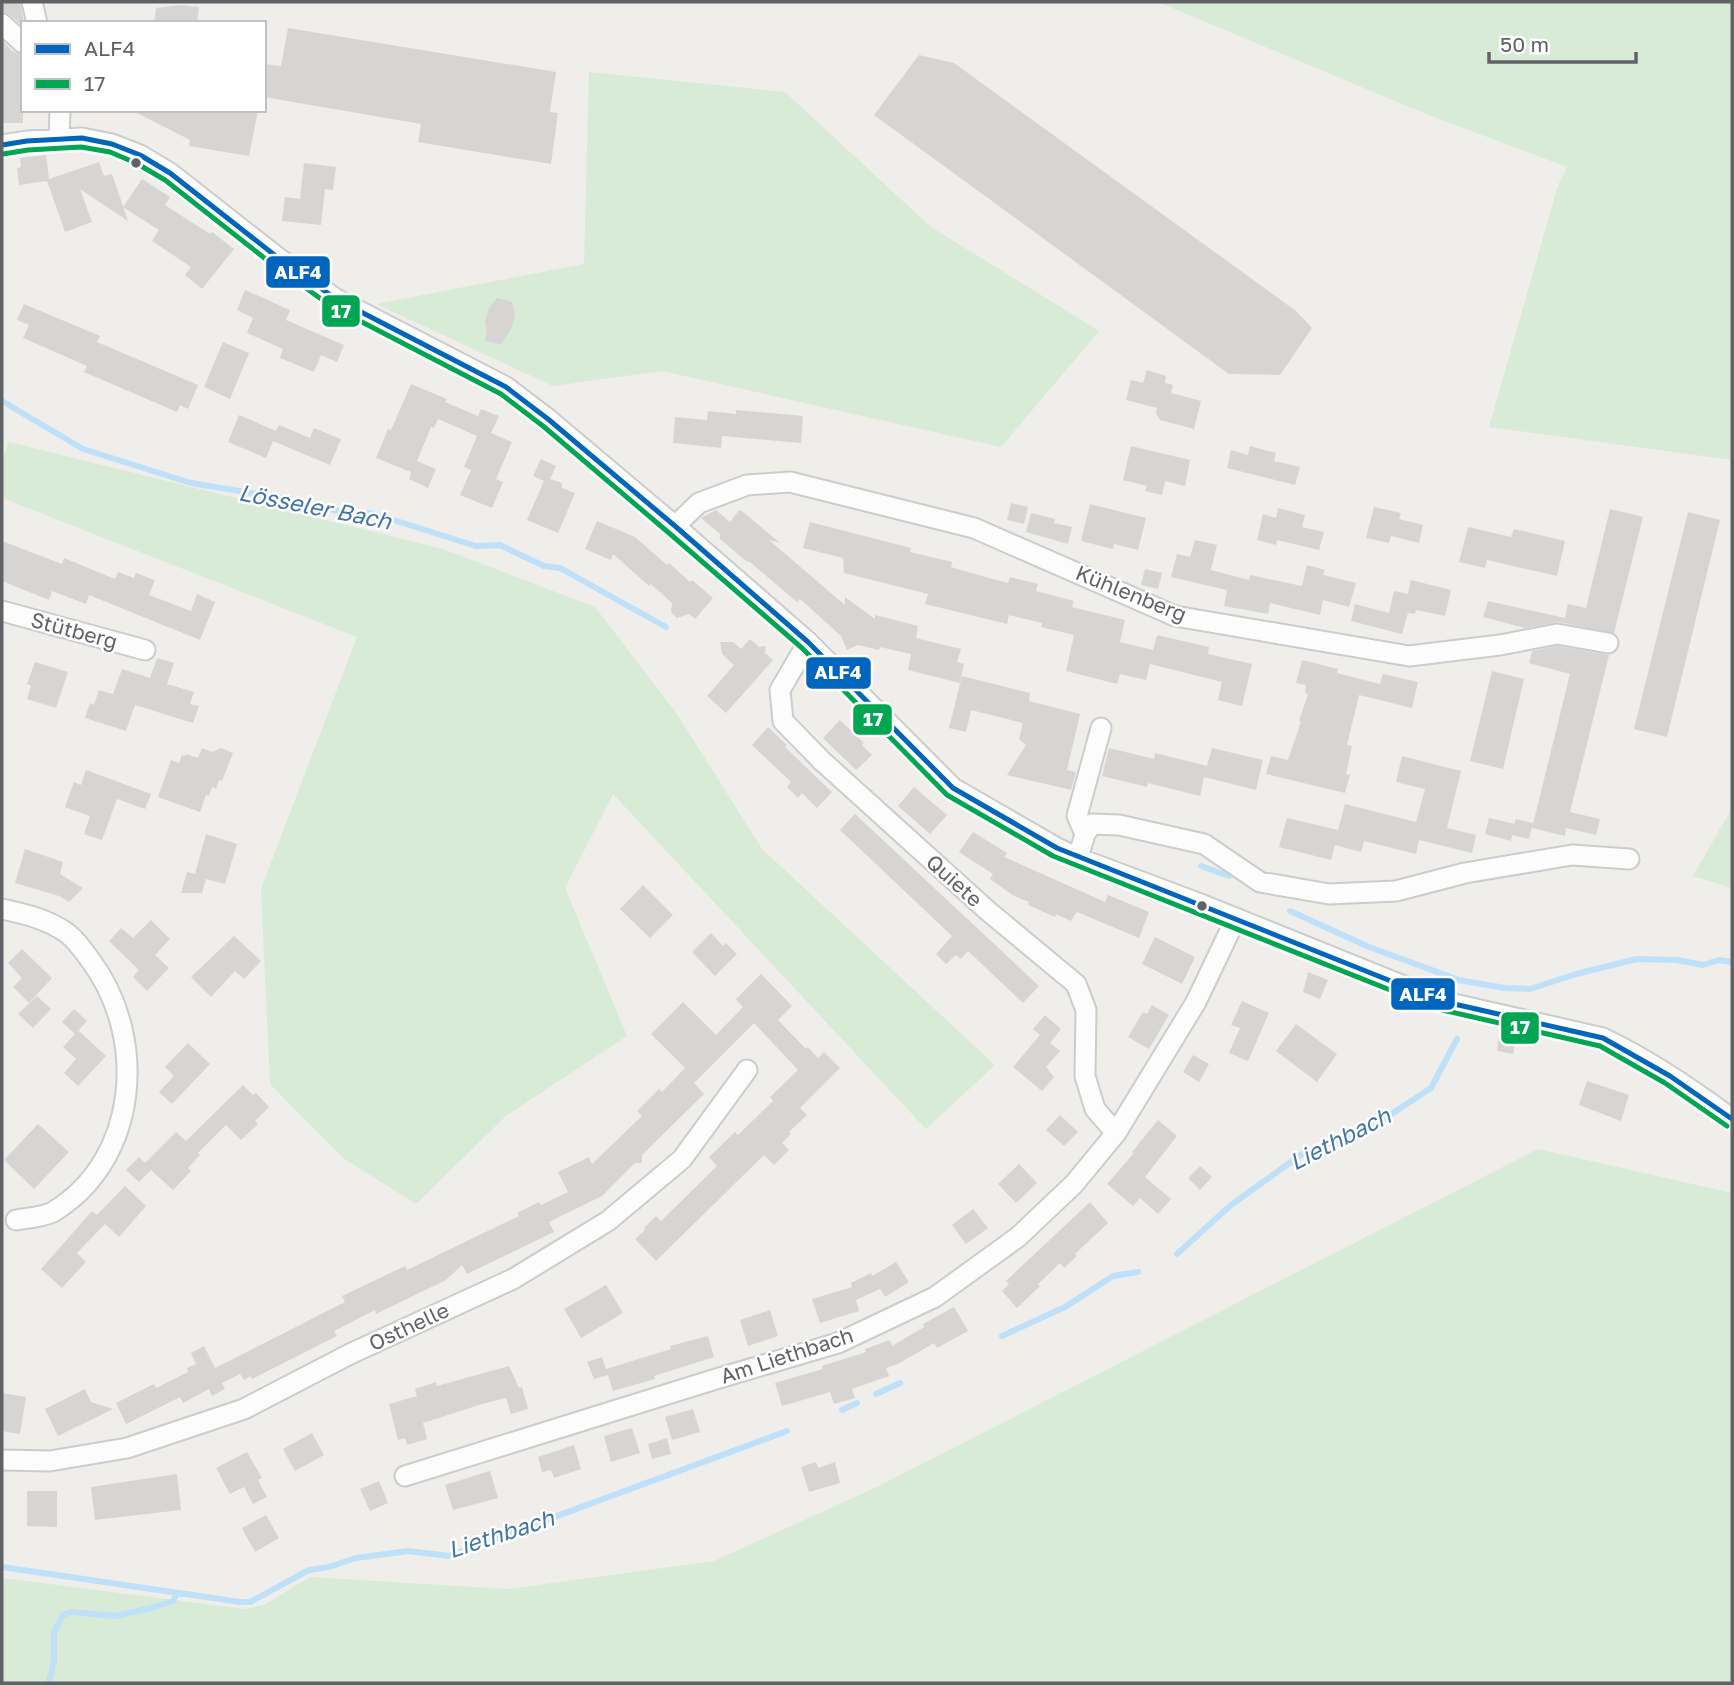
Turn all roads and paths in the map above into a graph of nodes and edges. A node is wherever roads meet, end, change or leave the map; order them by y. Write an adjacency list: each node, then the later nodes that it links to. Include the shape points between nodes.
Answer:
1 (32, 2): 2 (street)
2 (37, 21)
3 (2, 24): 4 (street)
4 (21, 41)
5 (60, 112): 6 (street)
6 (59, 139): 7 (street); 8 (street, via 112,144 170,173 336,299 506,387)
7 (2, 145)
8 (675, 526): 10 (street); 11 (street, Kühlenberg, via 699,503 747,485 790,482 974,528 1175,616 1409,656 1557,634)
9 (2, 611): 12 (street, Stütberg)
10 (808, 642): 15 (street, via 953,788); 21 (street, Quiete, via 780,690 783,721 988,911 1076,984 1086,1010 1085,1076 1094,1109)
11 (1608, 643)
12 (145, 650)
13 (1101, 728): 14 (street, via 1077,816)
14 (1085, 834): 15 (street); 16 (street, via 1092,824 1119,825 1204,844 1260,882 1329,894 1396,891 1465,873 1572,855)
15 (1078, 858): 18 (street)
16 (1629, 859)
17 (2, 909): 22 (street, via 51,923 84,951 113,999 128,1059 127,1092 109,1154 69,1200 50,1213)
18 (1236, 918): 20 (street, via 1456,1006 1603,1038); 21 (street, Am Liethbach, via 1196,1002)
19 (747, 1070): 23 (street, Osthelle, via 682,1159 608,1221 513,1279 244,1409 127,1448 50,1461)
20 (1732, 1119)
21 (1116, 1133): 24 (street, Am Liethbach, via 1074,1184 1018,1237 935,1297 838,1343)
22 (16, 1220)
23 (2, 1460)
24 (405, 1476)

